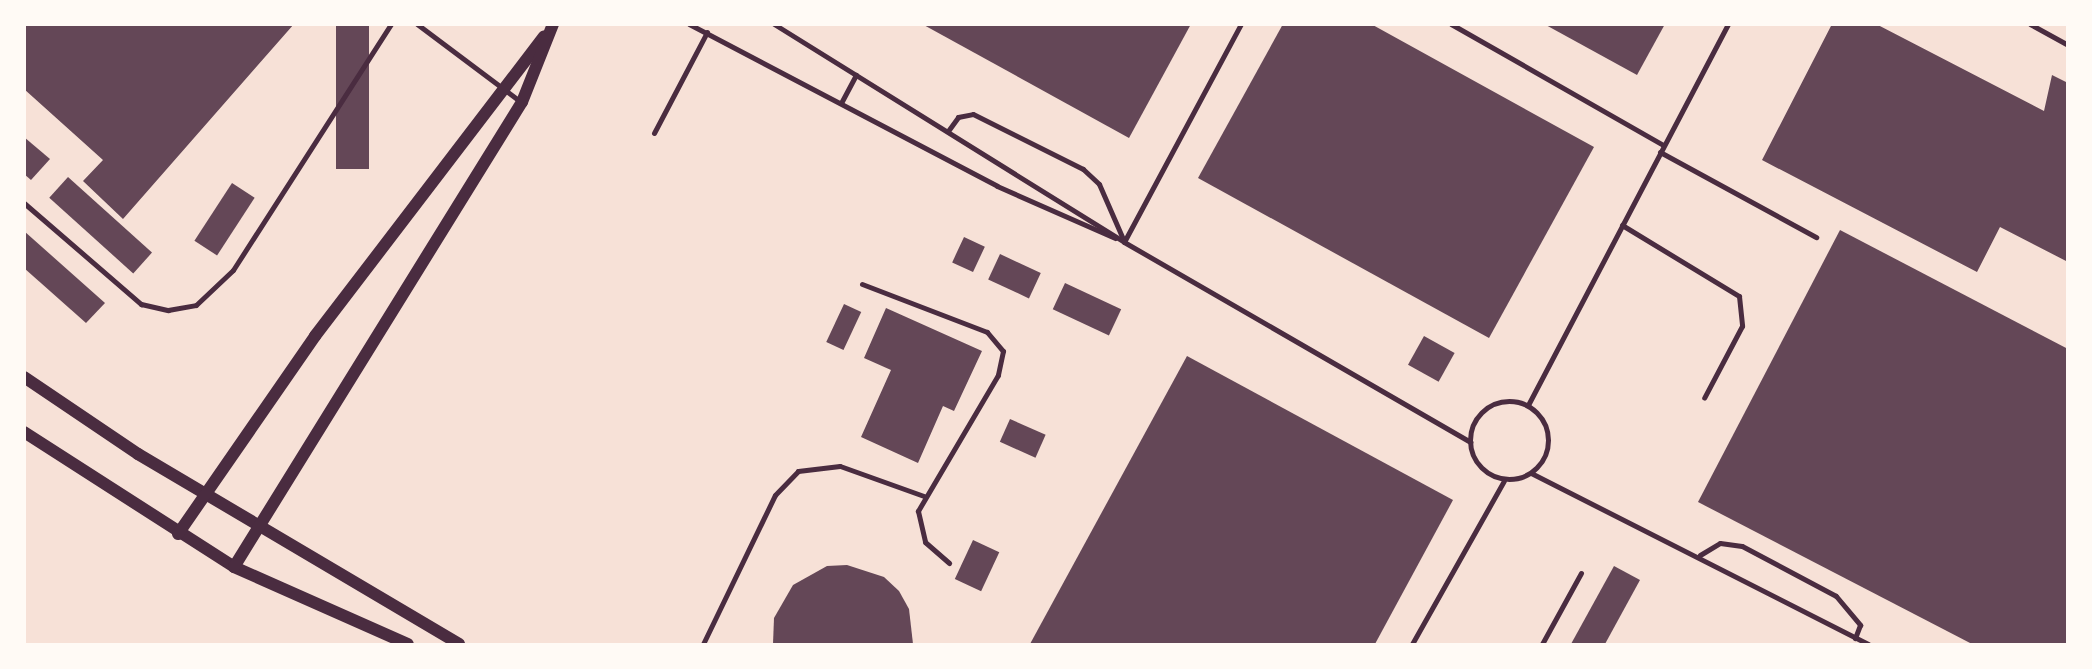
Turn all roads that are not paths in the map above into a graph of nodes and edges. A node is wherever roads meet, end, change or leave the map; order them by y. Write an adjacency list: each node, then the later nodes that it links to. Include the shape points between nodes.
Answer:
1 (391, 24): 20 (lane, via 233,270 196,305 169,310 141,304)
2 (417, 24): 13 (lane)
3 (689, 24): 10 (lane)
4 (774, 24): 12 (lane)
5 (1241, 24): 23 (lane)
6 (1451, 24): 18 (lane)
7 (1728, 24): 18 (lane)
8 (2030, 24): 11 (lane)
9 (552, 26): 13 (street); 14 (street)
10 (707, 32): 15 (lane); 17 (lane)
11 (2067, 44)
12 (856, 75): 15 (lane); 16 (lane)
13 (500, 87): 14 (lane); 32 (street, via 315,336)
14 (522, 102): 34 (street)
15 (841, 103): 23 (lane, via 997,186)
16 (948, 131): 23 (lane); 23 (lane, via 958,117 973,114 1083,169 1099,184)
17 (654, 133)
18 (1663, 145): 19 (lane)
19 (1660, 152): 21 (lane); 22 (lane)
20 (24, 203)
21 (1622, 225): 26 (lane, via 1739,296 1742,327); 27 (lane)
22 (1815, 237)
23 (1124, 242): 29 (lane)
24 (862, 284): 33 (lane, via 987,332 1003,351 998,375)
25 (24, 377): 32 (street)
26 (1704, 398)
27 (1528, 405): 29 (lane, via 1502,401 1489,407 1472,428); 30 (lane, via 1549,438)
28 (24, 432): 35 (street)
29 (1470, 442): 31 (lane, via 1480,467)
30 (1531, 473): 31 (lane); 36 (lane)
31 (1504, 481): 44 (lane)
32 (209, 494): 34 (street); 35 (street)
33 (924, 496): 37 (lane, via 918,527 935,554); 43 (lane, via 840,466 797,471 775,495)
34 (262, 526): 38 (street); 42 (street)
35 (178, 534): 38 (street)
36 (1700, 555): 40 (lane); 40 (lane, via 1720,543 1742,546 1824,589 1854,613 1860,625)
37 (949, 563)
38 (234, 567): 41 (street)
39 (1581, 573): 45 (lane)
40 (1855, 638): 46 (lane)
41 (408, 645)
42 (459, 645)
43 (703, 645)
44 (1412, 645)
45 (1542, 645)
46 (1868, 645)

